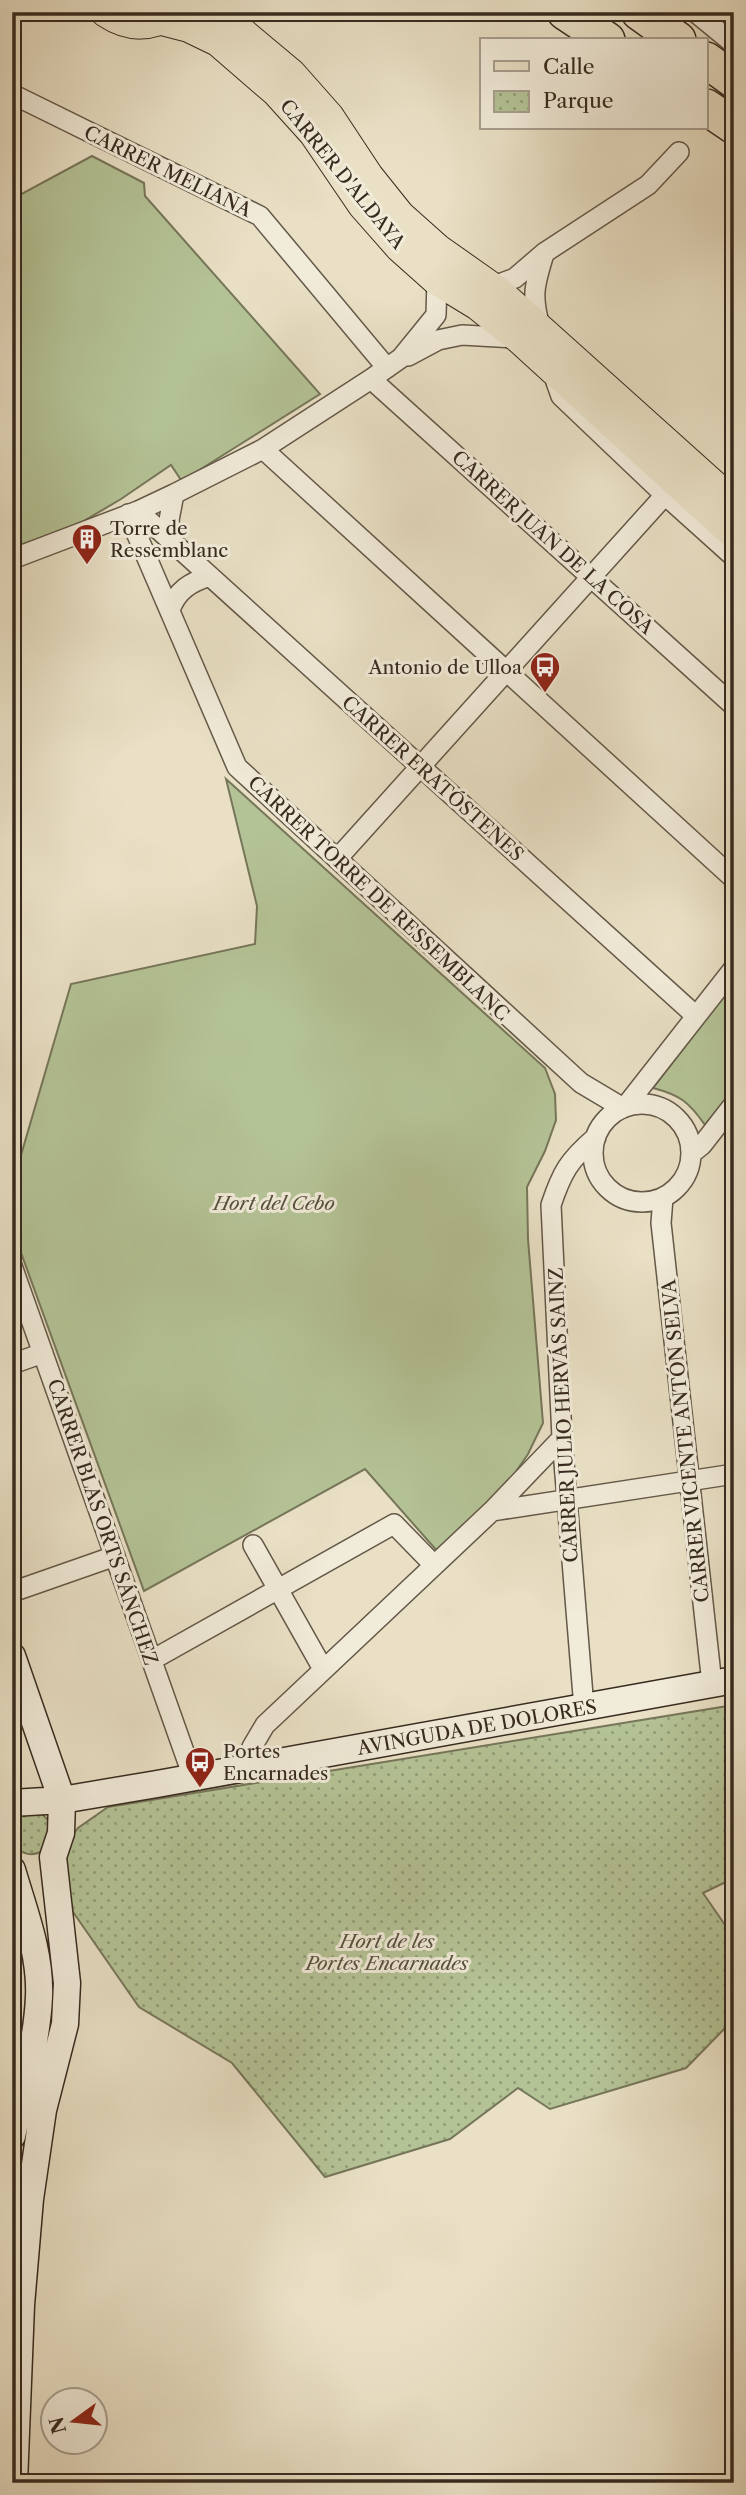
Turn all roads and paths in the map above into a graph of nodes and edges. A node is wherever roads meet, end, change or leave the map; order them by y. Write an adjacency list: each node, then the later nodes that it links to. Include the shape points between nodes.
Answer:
1 (106, 12): 6 (main road, via 133,24)
2 (217, 12): 18 (main road, CARRER D'ALDAYA, via 291,74 329,117 400,216)
3 (565, 12): 7 (highway)
4 (639, 12): 8 (highway)
5 (695, 12): 9 (street)
6 (169, 16): 17 (main road, CARRER D'ALDAYA, via 218,41 277,92 314,133 363,205)
7 (604, 38)
8 (675, 38)
9 (734, 44)
10 (708, 61): 11 (highway)
11 (734, 80)
12 (14, 96): 20 (street, CARRER MELIANA, via 260,216)
13 (708, 108): 14 (highway)
14 (734, 126)
15 (679, 152): 16 (street, via 648,185)
16 (544, 253): 18 (street); 19 (street, via 535,284)
17 (437, 280): 19 (main road, CARRER D'ALDAYA); 20 (street, via 436,315)
18 (494, 289): 19 (main road, CARRER D'ALDAYA)
19 (530, 334): 20 (street, via 438,340); 21 (main road); 25 (main road)
20 (386, 368): 22 (street); 32 (street, CARRER JUAN DE LA COSA)
21 (553, 371): 24 (street, via 561,396); 27 (main road)
22 (263, 449): 23 (street); 34 (street)
23 (174, 494): 26 (street); 28 (street)
24 (665, 495): 29 (street); 32 (street)
25 (734, 505)
26 (133, 512): 28 (street, CARRER ERATÓSTENES); 30 (street); 33 (street, CARRER TORRE DE RESSEMBLANC)
27 (734, 534)
28 (171, 540): 31 (street, CARRER ERATÓSTENES)
29 (734, 556)
30 (12, 559)
31 (210, 576): 33 (street, via 186,587); 36 (street, CARRER ERATÓSTENES)
32 (592, 577): 34 (street); 35 (street, CARRER JUAN DE LA COSA)
33 (170, 610): 37 (street, CARRER TORRE DE RESSEMBLANC, via 237,767)
34 (506, 672): 36 (street); 38 (street)
35 (734, 706)
36 (420, 767): 37 (street); 40 (street, CARRER ERATÓSTENES)
37 (337, 859): 42 (street, CARRER TORRE DE RESSEMBLANC, via 581,1083)
38 (734, 879)
39 (734, 968): 40 (street)
40 (696, 1016): 42 (street)
41 (734, 1104): 44 (street)
42 (624, 1107): 43 (street, via 607,1119); 44 (street, via 651,1104 670,1112 686,1130)
43 (596, 1136): 45 (street, via 593,1157 599,1177 614,1194 645,1203); 49 (street, CARRER JULIO HERVÁS SAINZ, via 561,1175 551,1205)
44 (692, 1153): 45 (street, via 682,1183)
45 (663, 1198): 51 (street, CARRER VICENTE ANTÓN SELVA, via 661,1223)
46 (12, 1266): 47 (street, CARRER BLAS ORTS SÁNCHEZ)
47 (43, 1353): 48 (street); 55 (street, CARRER BLAS ORTS SÁNCHEZ)
48 (12, 1364)
49 (562, 1438): 52 (street, CARRER JULIO HERVÁS SAINZ); 53 (street)
50 (734, 1474): 51 (street)
51 (690, 1480): 52 (street); 62 (street, CARRER VICENTE ANTÓN SELVA)
52 (567, 1500): 53 (street); 63 (street, CARRER JULIO HERVÁS SAINZ)
53 (492, 1511): 56 (street)
54 (253, 1545): 57 (street)
55 (115, 1556): 58 (street); 60 (street, CARRER BLAS ORTS SÁNCHEZ)
56 (434, 1565): 57 (street, via 394,1524); 61 (street)
57 (278, 1589): 60 (street); 61 (street)
58 (12, 1592)
59 (12, 1656): 66 (main road)
60 (152, 1660): 65 (street, CARRER BLAS ORTS SÁNCHEZ)
61 (323, 1669): 64 (street, via 265,1725 252,1747)
62 (723, 1682): 63 (main road, AVINGUDA DE DOLORES)
63 (584, 1708): 64 (main road, AVINGUDA DE DOLORES)
64 (249, 1767): 65 (main road, AVINGUDA DE DOLORES)
65 (193, 1777): 66 (main road, AVINGUDA DE DOLORES)
66 (62, 1800): 67 (main road, AVINGUDA DE DOLORES); 69 (main road, via 61,1833)
67 (12, 1803)
68 (12, 1856): 69 (main road, via 24,1863)
69 (54, 1857): 72 (main road, via 67,1983 65,2024 43,2110 30,2199)
70 (12, 1870): 71 (main road, via 34,1948 40,1995)
71 (12, 2136)
72 (14, 2483)

